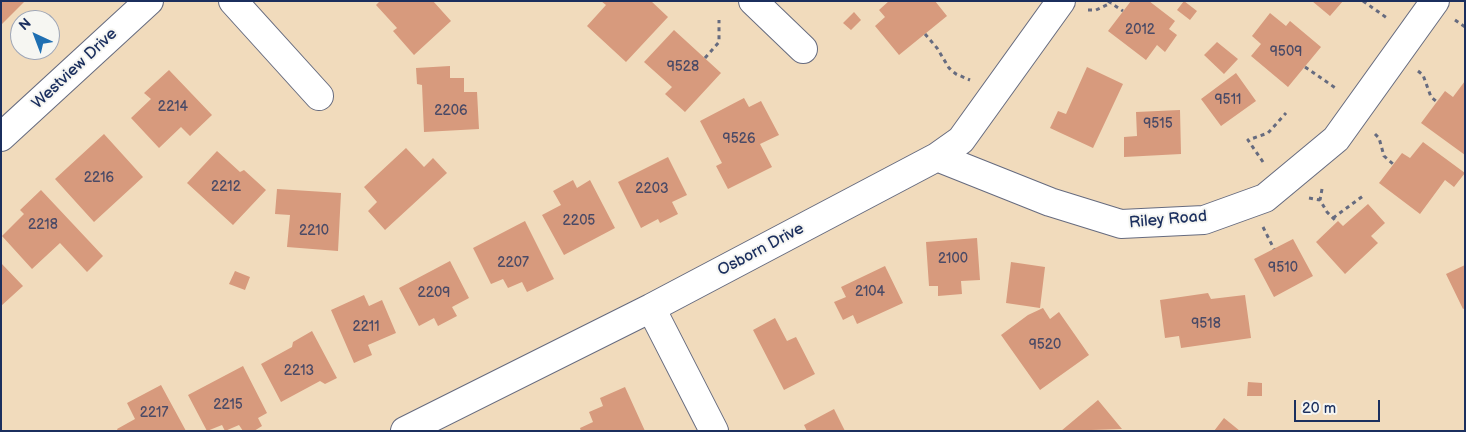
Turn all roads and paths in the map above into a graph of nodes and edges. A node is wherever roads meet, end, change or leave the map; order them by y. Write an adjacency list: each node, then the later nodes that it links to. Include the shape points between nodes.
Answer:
1 (149, 1): 17 (street, Westview Drive)
2 (233, 1): 14 (street)
3 (754, 1): 10 (street)
4 (1062, 1): 13 (street, Osborn Drive)
5 (1108, 1): 7 (path)
6 (1435, 1): 15 (street, Riley Road)
7 (1123, 12)
8 (719, 20): 11 (path, via 719,42)
9 (925, 34): 13 (path, via 956,74)
10 (803, 49)
11 (705, 58)
12 (1305, 66): 15 (path)
13 (996, 92): 19 (street, Osborn Drive, via 961,140)
14 (319, 96)
15 (1356, 111): 19 (street, Riley Road, via 1336,139 1266,198 1204,220 1121,224 1050,202); 20 (path, via 1379,138 1384,156)
16 (1286, 113): 18 (path, via 1268,133)
17 (1, 137)
18 (1248, 140)
19 (937, 157): 25 (street, Osborn Drive)
20 (1393, 164)
21 (1320, 184): 23 (path, via 1320,200)
22 (1363, 196): 23 (path)
23 (1333, 218): 24 (path)
24 (1337, 222)
25 (651, 308): 26 (street, Osborn Drive); 27 (street)
26 (406, 431)
27 (714, 431)

